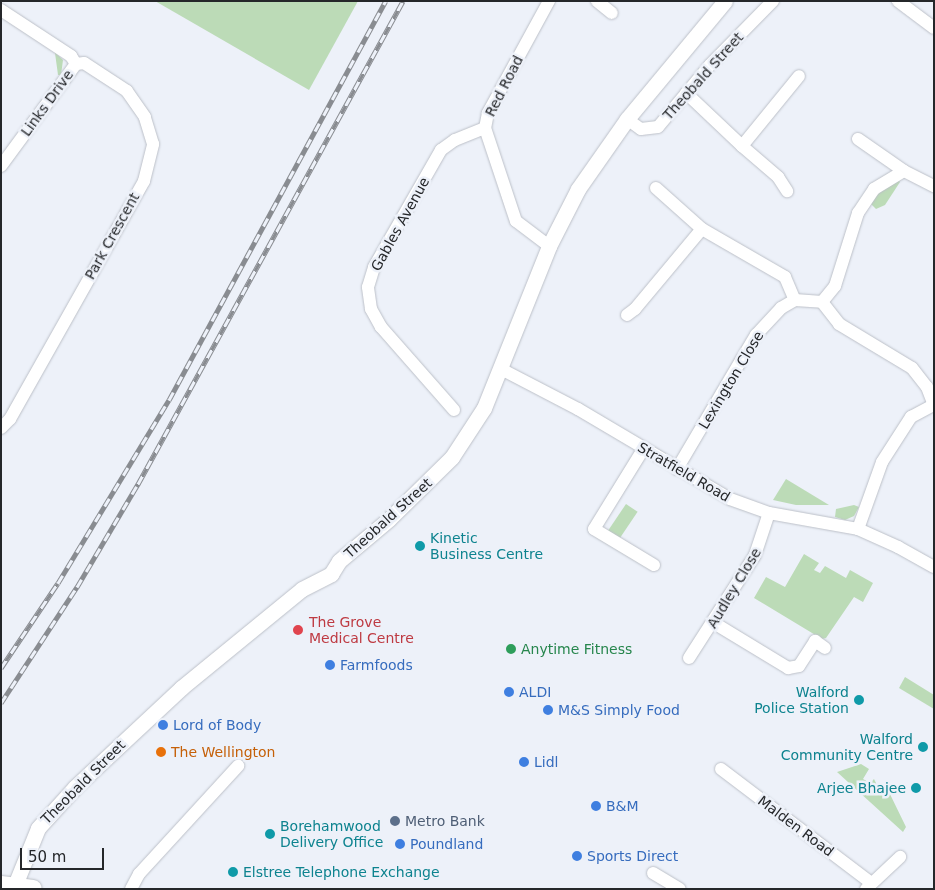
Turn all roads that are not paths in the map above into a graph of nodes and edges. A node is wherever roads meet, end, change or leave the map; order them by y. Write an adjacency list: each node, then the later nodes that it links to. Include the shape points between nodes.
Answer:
1 (549, 1): 13 (street, Red Road, via 488,113)
2 (597, 1): 7 (street)
3 (725, 1): 12 (street, Theobald Street)
4 (773, 1): 11 (street, Theobald Street)
5 (898, 1): 8 (street)
6 (1, 10): 9 (street, via 71,56)
7 (612, 13)
8 (934, 28)
9 (76, 64): 16 (street, Links Drive); 29 (street, Park Crescent, via 84,63 127,91 145,116 153,144 144,181 10,419)
10 (799, 76): 15 (street)
11 (686, 93): 12 (street, Theobald Street, via 658,127 641,129); 15 (street)
12 (627, 119): 22 (street, Theobald Street, via 578,190)
13 (485, 128): 22 (street, Red Road, via 516,221); 28 (street, Gables Avenue, via 455,140 441,150 374,267 368,287 371,309 381,327)
14 (858, 138): 17 (street)
15 (742, 146): 20 (street, via 778,176)
16 (1, 166)
17 (904, 171): 18 (street); 24 (street, via 886,179 865,199 835,286)
18 (934, 186)
19 (656, 188): 21 (street)
20 (787, 191)
21 (702, 229): 23 (street, via 785,277); 25 (street)
22 (549, 246): 26 (street, Theobald Street)
23 (796, 300): 24 (street); 31 (street, Lexington Close, via 781,308 756,335)
24 (822, 302): 27 (street, via 839,324 912,368 927,387)
25 (627, 315)
26 (501, 369): 30 (street, Stratfield Road); 44 (street, Theobald Street, via 471,431 446,463 389,519 339,561 331,574 302,590 188,683 81,781 38,828)
27 (934, 405): 33 (street, via 911,417 882,462)
28 (454, 410)
29 (1, 428)
30 (644, 448): 31 (street, Stratfield Road); 34 (street, via 594,529)
31 (678, 470): 32 (street, Stratfield Road, via 730,499)
32 (769, 513): 33 (street, Stratfield Road); 36 (street, Audley Close, via 755,555)
33 (858, 529): 35 (street, Stratfield Road, via 898,546)
34 (654, 565)
35 (934, 567)
36 (714, 623): 37 (street, via 788,668 799,666 815,642); 38 (street, Audley Close)
37 (825, 648)
38 (689, 658)
39 (238, 766): 46 (street, via 139,874)
40 (721, 769): 43 (street, Malden Road)
41 (900, 858): 43 (street)
42 (653, 873): 47 (street)
43 (868, 886)
44 (12, 887): 45 (main road)
45 (33, 889)
46 (130, 889)
47 (680, 889)

